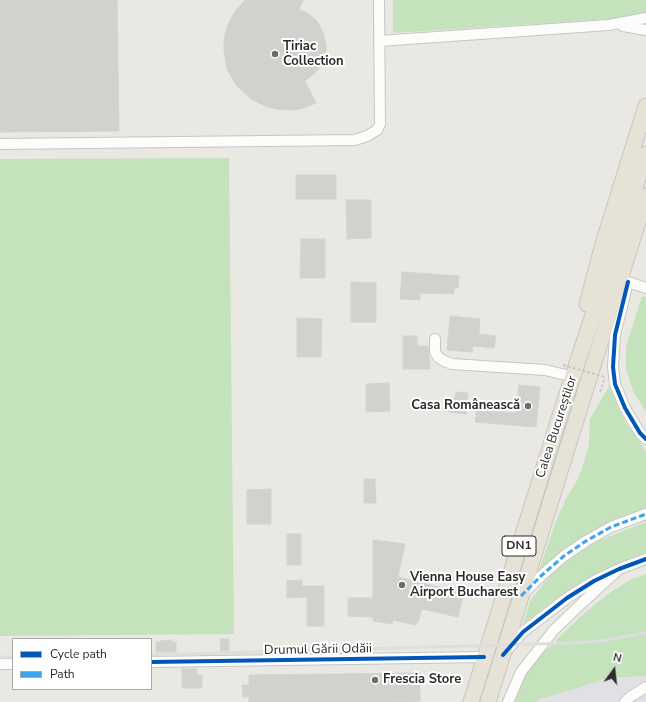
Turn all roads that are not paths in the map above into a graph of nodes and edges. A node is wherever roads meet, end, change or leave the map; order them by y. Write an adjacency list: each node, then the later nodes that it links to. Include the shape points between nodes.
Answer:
1 (379, 0): 5 (street)
2 (646, 18): 3 (street)
3 (609, 25): 4 (street); 5 (street)
4 (646, 30)
5 (379, 41): 7 (street, via 380,124 367,136 355,140)
6 (646, 106): 14 (highway, DN1, via 603,244)
7 (0, 144)
8 (646, 154): 10 (highway, Calea Bucureștilor / DN1)
9 (646, 196): 10 (highway, Calea Bucureștilor / DN1)
10 (636, 222): 11 (highway, DN1); 14 (highway, Calea Bucureștilor / DN1); 15 (highway, Calea Bucureștilor / DN1)
11 (628, 282): 12 (street); 15 (highway, DN1, via 597,374); 16 (street, via 615,335 613,367 615,384 625,408)
12 (646, 288)
13 (435, 339): 14 (street, via 435,352 438,357 452,364 545,370)
14 (567, 377): 22 (highway, Calea Bucureștilor / DN1)
15 (584, 395): 20 (highway, Calea Bucureștilor / DN1)
16 (646, 439)
17 (646, 514): 20 (street, via 586,540 547,570)
18 (646, 559): 19 (street)
19 (619, 568): 21 (street, via 566,598 524,632); 29 (street, via 549,637 520,672)
20 (521, 596): 21 (highway, Calea Bucureștilor / DN1)
21 (503, 655): 28 (highway, Calea Bucureștilor / DN1)
22 (484, 657): 23 (street, Drumul Gării Odăii); 27 (highway, Calea Bucureștilor / DN1)
23 (152, 662)
24 (0, 664): 25 (street)
25 (12, 664)
26 (646, 687): 30 (street)
27 (471, 702)
28 (488, 702)
29 (508, 702)
30 (625, 702)

